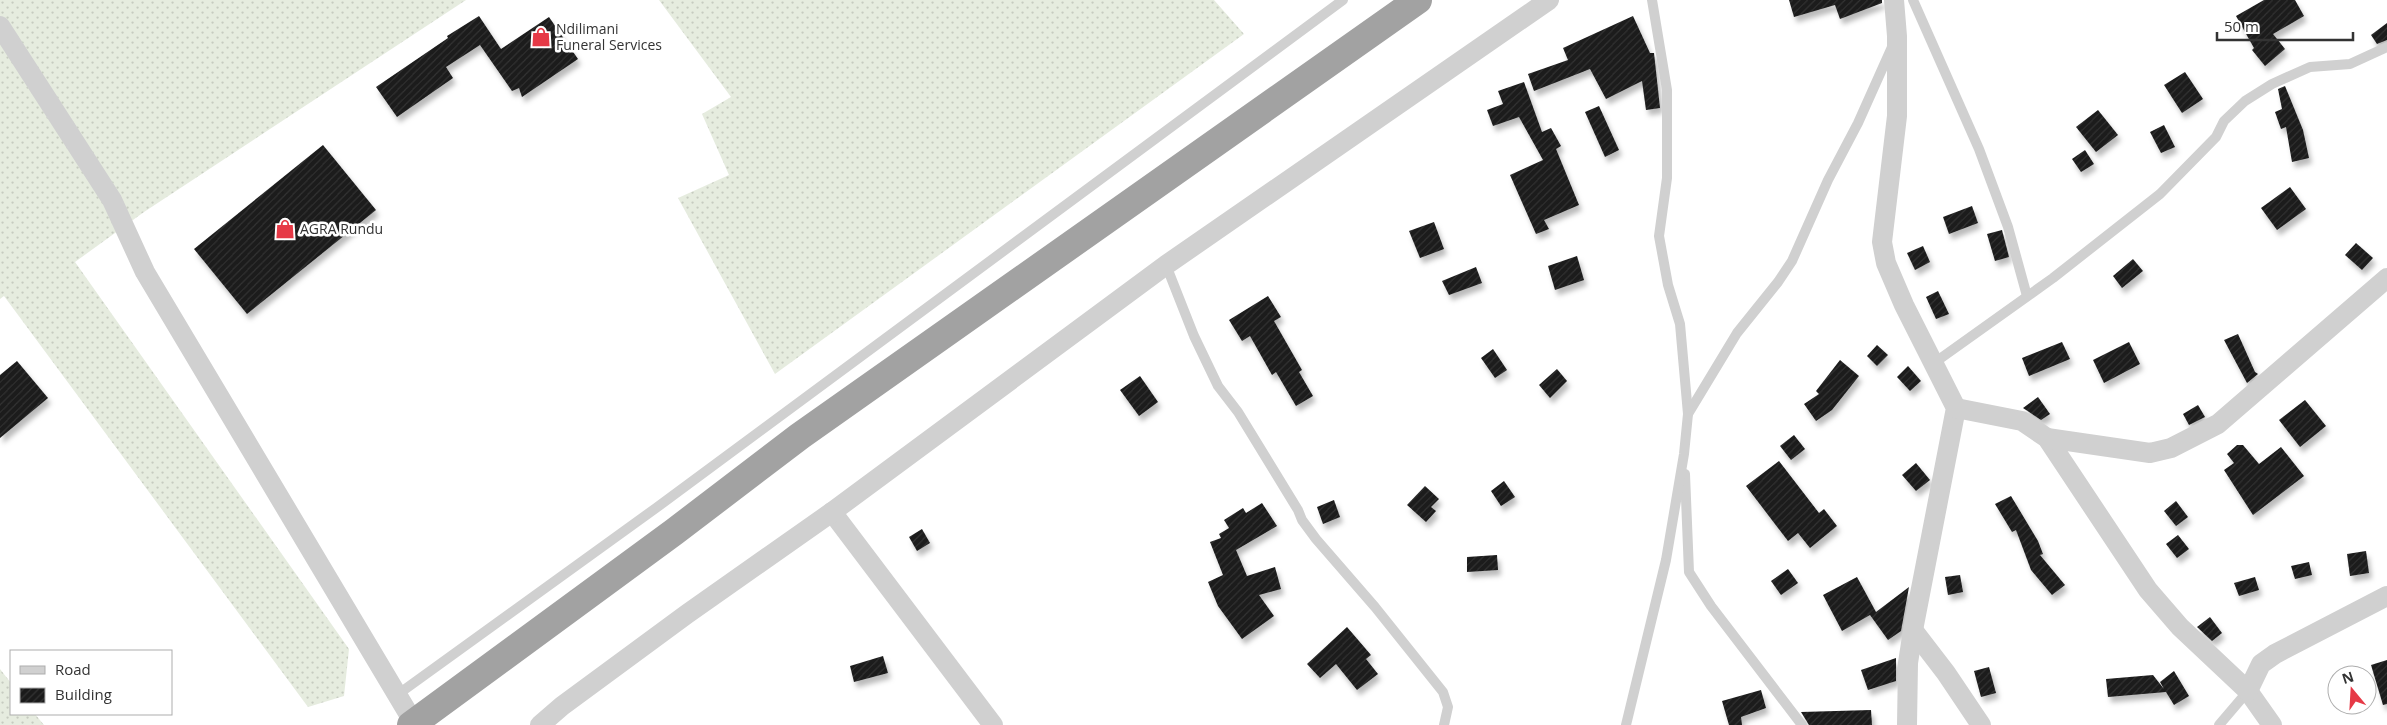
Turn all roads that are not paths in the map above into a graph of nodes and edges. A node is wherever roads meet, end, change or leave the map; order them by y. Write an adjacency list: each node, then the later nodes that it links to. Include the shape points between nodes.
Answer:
1 (1343, 0): 22 (lane, via 656,508)
2 (1418, 0): 23 (highway, via 800,436)
3 (1549, 0): 10 (street)
4 (1652, 0): 15 (lane, via 1667,90 1667,178 1659,236 1668,285 1680,324)
5 (1894, 0): 8 (street)
6 (1913, 0): 12 (lane, via 1979,148 2008,227)
7 (0, 26): 22 (street, via 112,200 144,272)
8 (1897, 36): 13 (street, via 1897,116 1882,242 1886,263); 15 (lane, via 1792,261 1737,333)
9 (2387, 47): 12 (lane, via 2350,64 2310,67 2272,84 2245,101 2224,121 2216,137 2160,194)
10 (1166, 265): 18 (street); 26 (lane, via 1218,386 1238,412 1316,539 1443,692 1448,707)
11 (2387, 278): 16 (street, via 2218,424 2171,448 2150,453)
12 (2027, 296): 13 (lane)
13 (1934, 364): 14 (street)
14 (1956, 408): 16 (street, via 2022,421); 20 (street)
15 (1688, 414): 17 (lane)
16 (2047, 438): 21 (street, via 2148,590 2180,627)
17 (1684, 454): 27 (lane, via 1666,560); 28 (lane, via 1688,572)
18 (832, 512): 24 (street, via 687,614); 25 (street)
19 (2387, 596): 21 (street, via 2275,654 2261,664)
20 (1913, 630): 29 (street, via 1908,663); 30 (street)
21 (2248, 691): 31 (lane); 32 (street)
22 (397, 695): 23 (street)
23 (413, 724)
24 (540, 725)
25 (993, 725)
26 (1444, 725)
27 (1626, 725)
28 (1802, 725)
29 (1907, 725)
30 (1981, 725)
31 (2219, 725)
32 (2272, 725)

